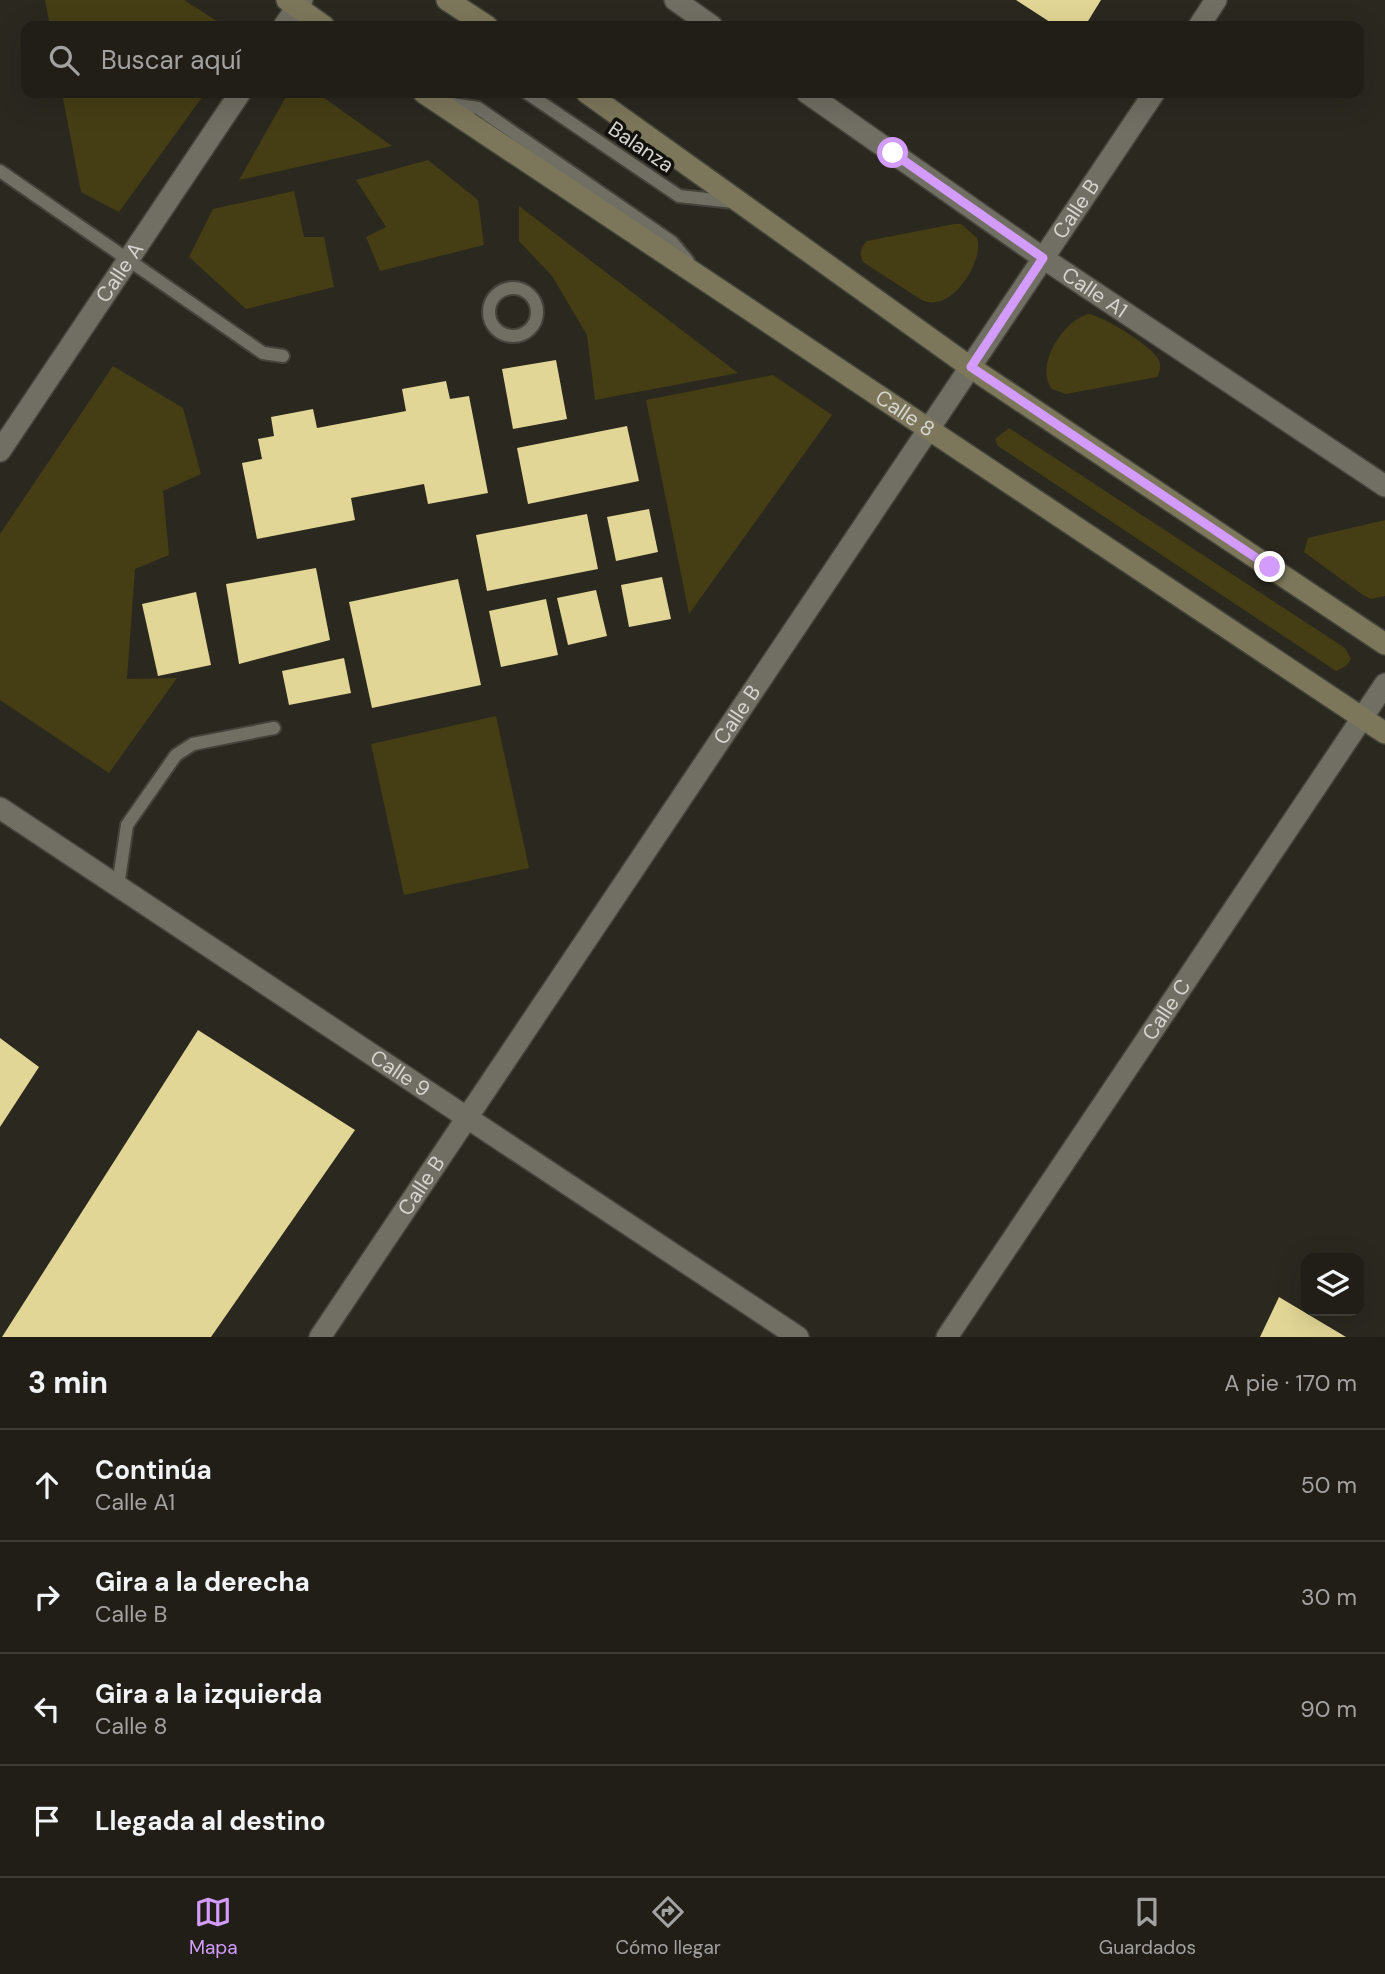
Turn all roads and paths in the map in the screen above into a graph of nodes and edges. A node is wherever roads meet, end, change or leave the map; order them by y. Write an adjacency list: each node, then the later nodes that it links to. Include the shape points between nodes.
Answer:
1 (447, 0): 7 (street)
2 (675, 0): 8 (street)
3 (1216, 0): 9 (street)
4 (295, 3): 5 (street); 6 (street)
5 (286, 21)
6 (318, 21)
7 (478, 21)
8 (705, 21)
9 (1202, 21)
10 (237, 98): 18 (street, Calle A)
11 (433, 98): 22 (street, Calle 8)
12 (534, 98): 17 (lane, Balanza, via 679,196)
13 (594, 98): 17 (street)
14 (814, 98): 19 (street, Calle A1)
15 (1151, 98): 19 (street, Calle B)
16 (0, 172): 18 (lane)
17 (744, 203): 21 (street)
18 (129, 257): 20 (lane, via 263,353); 23 (street, Calle A)
19 (1043, 258): 21 (street, Calle B); 24 (street, Calle A1)
20 (283, 356)
21 (971, 367): 22 (street, Calle B); 25 (street)
22 (929, 429): 27 (street, Calle 8); 32 (street, Calle B)
23 (0, 451)
24 (1385, 486)
25 (1385, 644)
26 (1385, 684): 27 (street, Calle C)
27 (1362, 718): 29 (street, Calle 8); 35 (street, Calle C)
28 (274, 728): 31 (lane, via 193,744 176,755 127,825)
29 (1385, 733)
30 (0, 808): 31 (street, Calle 9)
31 (118, 886): 32 (street, Calle 9)
32 (467, 1118): 33 (street, Calle B); 34 (street, Calle 9)
33 (320, 1337)
34 (798, 1337)
35 (947, 1337)

